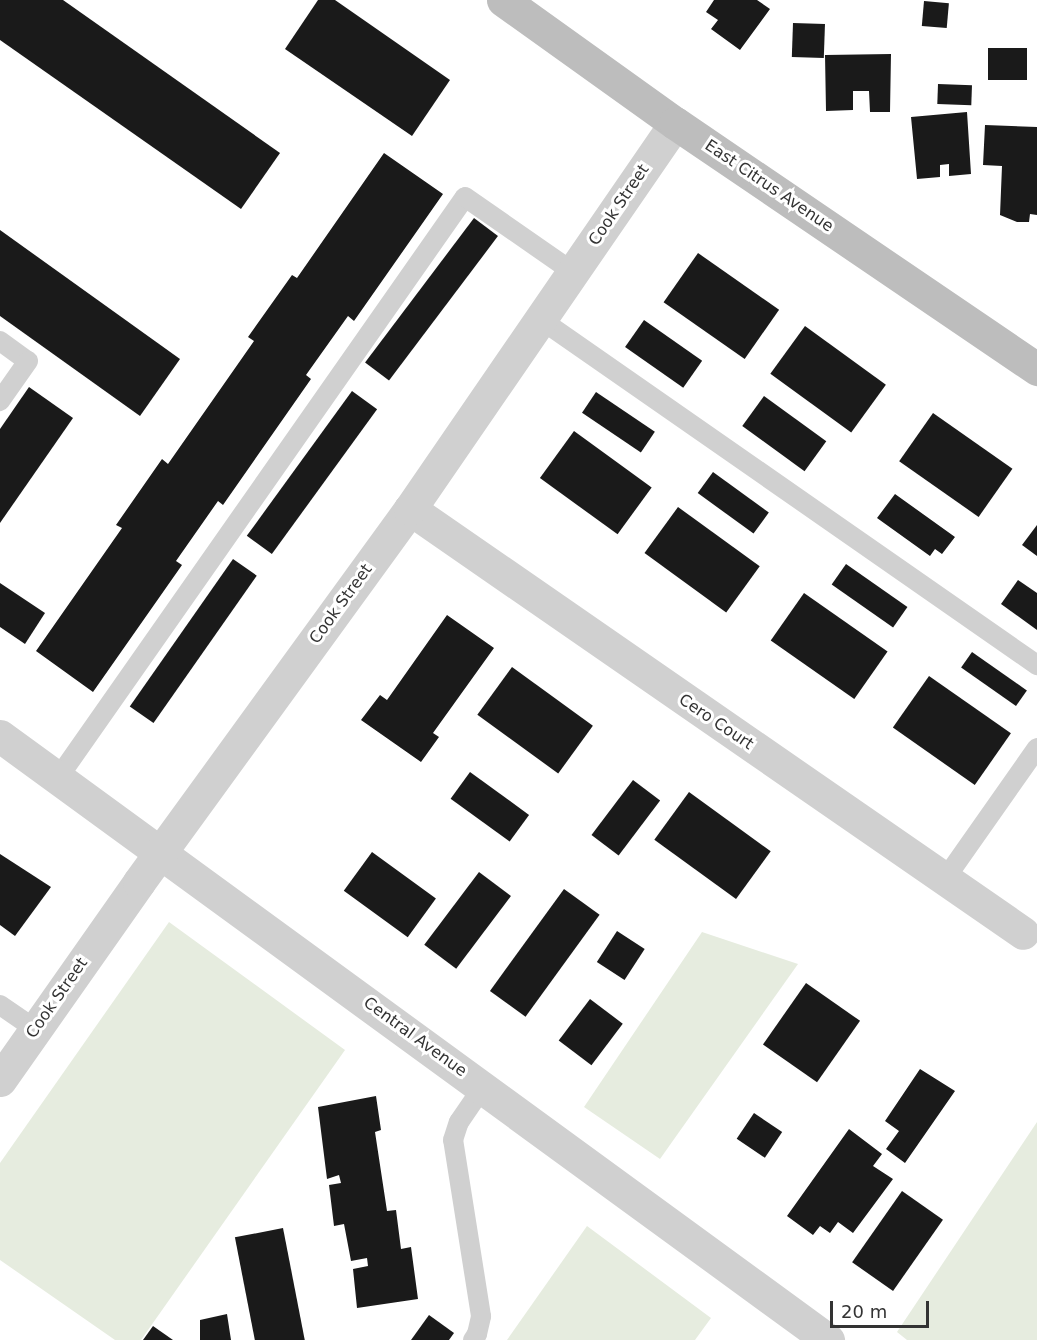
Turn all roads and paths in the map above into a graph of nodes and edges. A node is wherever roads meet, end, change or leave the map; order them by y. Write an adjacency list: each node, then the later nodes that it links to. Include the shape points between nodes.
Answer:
1 (503, 0): 2 (main road, East Citrus Avenue)
2 (675, 123): 3 (street, Cook Street); 6 (main road, East Citrus Avenue)
3 (573, 272): 4 (street, Cook Street); 12 (lane, via 465,196)
4 (540, 319): 8 (street, Cook Street); 9 (lane)
5 (0, 340): 7 (lane, via 28,361)
6 (1037, 369)
7 (0, 401)
8 (410, 509): 13 (street, Cook Street); 14 (street, Cero Court)
9 (1037, 665)
10 (0, 736): 12 (street, Central Avenue)
11 (1037, 748): 14 (lane)
12 (58, 778): 13 (street, Central Avenue)
13 (161, 853): 17 (street, Cook Street); 19 (street, Central Avenue)
14 (945, 879): 15 (street, Cero Court)
15 (1023, 933)
16 (0, 1005): 17 (lane)
17 (35, 1029): 18 (street, Cook Street)
18 (0, 1080)
19 (483, 1087): 20 (lane, via 459,1122 453,1140 481,1316); 21 (street, Central Avenue)
20 (473, 1340)
21 (828, 1340)

